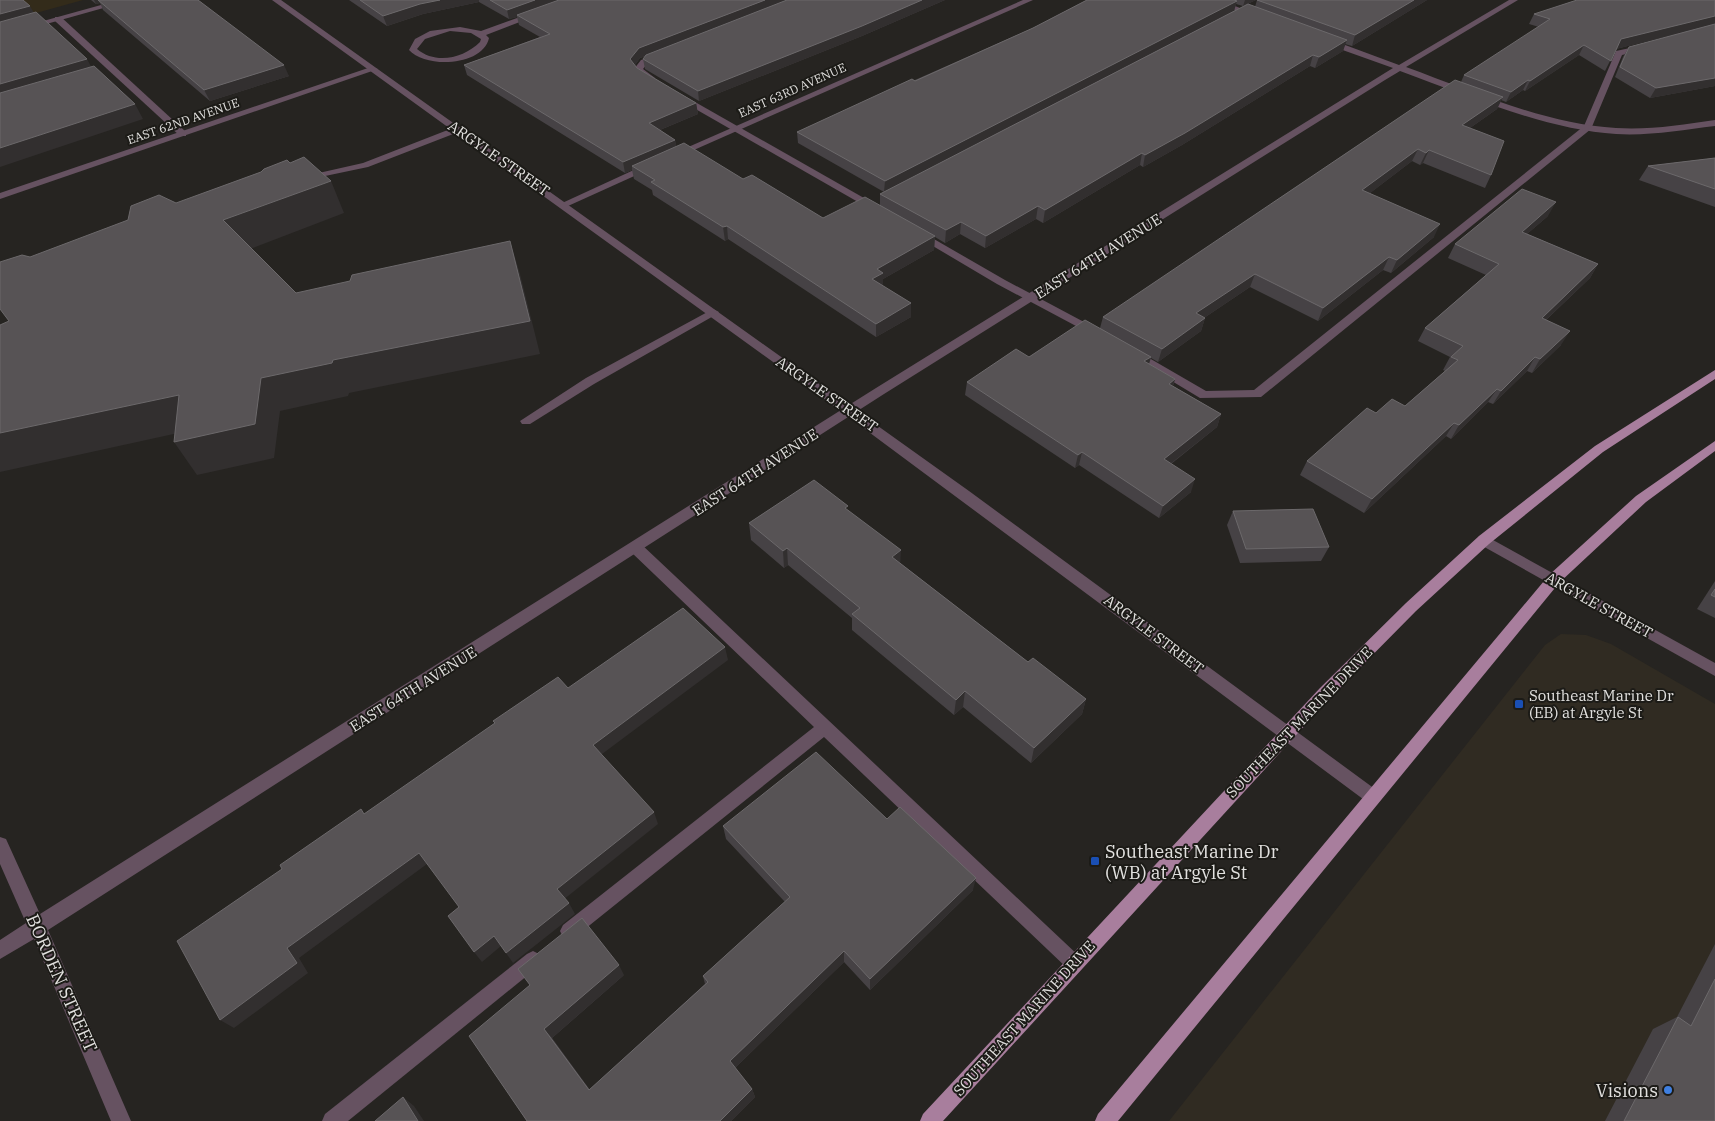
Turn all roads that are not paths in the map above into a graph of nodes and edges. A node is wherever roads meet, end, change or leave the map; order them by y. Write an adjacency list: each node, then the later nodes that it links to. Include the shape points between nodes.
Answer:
1 (128, 0): 10 (street)
2 (276, 0): 17 (street, ARGYLE STREET)
3 (1029, 0): 22 (street, EAST 63RD AVENUE)
4 (1213, 0): 6 (street)
5 (1514, 0): 16 (street, EAST 64TH AVENUE)
6 (1248, 9): 8 (street); 9 (street)
7 (543, 12): 11 (street)
8 (1263, 18)
9 (1230, 19)
10 (58, 20): 12 (street); 24 (street, via 112,73)
11 (480, 34): 11 (street, via 462,29 438,31 418,39 413,50 424,58 435,60 461,58 480,49 484,43)
12 (0, 35)
13 (1319, 38): 16 (street)
14 (1658, 44): 21 (street, via 1619,54)
15 (670, 52): 18 (lane, via 644,62 638,68 643,75)
16 (1400, 67): 21 (street, via 1497,103); 32 (street, EAST 64TH AVENUE)
17 (374, 70): 23 (street, ARGYLE STREET); 24 (street, EAST 62ND AVENUE)
18 (659, 84)
19 (675, 94): 22 (lane)
20 (1715, 123): 21 (street, via 1654,131)
21 (1588, 127): 35 (street, via 1257,394 1204,395)
22 (735, 128): 25 (street, EAST 63RD AVENUE); 30 (lane, via 875,203)
23 (458, 129): 27 (street, via 365,165); 29 (street, ARGYLE STREET)
24 (183, 134): 28 (street, EAST 62ND AVENUE)
25 (664, 160)
26 (655, 164): 29 (street)
27 (296, 178)
28 (0, 196)
29 (565, 204): 33 (street, ARGYLE STREET)
30 (887, 215)
31 (911, 229): 32 (lane)
32 (1030, 298): 34 (lane); 37 (street, EAST 64TH AVENUE)
33 (713, 312): 37 (street, ARGYLE STREET); 38 (street)
34 (1103, 337)
35 (1120, 347)
36 (1715, 374): 40 (main road, SOUTHEAST MARINE DRIVE, via 1599,449)
37 (851, 410): 41 (street, EAST 64TH AVENUE); 45 (street, ARGYLE STREET)
38 (526, 421)
39 (1715, 445): 42 (main road, via 1641,499)
40 (1484, 540): 42 (street, ARGYLE STREET); 45 (main road, SOUTHEAST MARINE DRIVE, via 1397,621)
41 (636, 548): 44 (street); 48 (street, EAST 64TH AVENUE)
42 (1554, 579): 43 (street, ARGYLE STREET); 46 (main road)
43 (1715, 670)
44 (825, 727): 50 (street); 52 (street)
45 (1287, 733): 46 (street, ARGYLE STREET); 50 (main road, SOUTHEAST MARINE DRIVE)
46 (1373, 797): 54 (main road)
47 (0, 845): 48 (street, BORDEN STREET)
48 (37, 926): 49 (street, EAST 64TH AVENUE); 51 (street, BORDEN STREET)
49 (0, 950)
50 (1074, 963): 53 (main road, SOUTHEAST MARINE DRIVE)
51 (121, 1121)
52 (332, 1121)
53 (930, 1121)
54 (1105, 1121)

